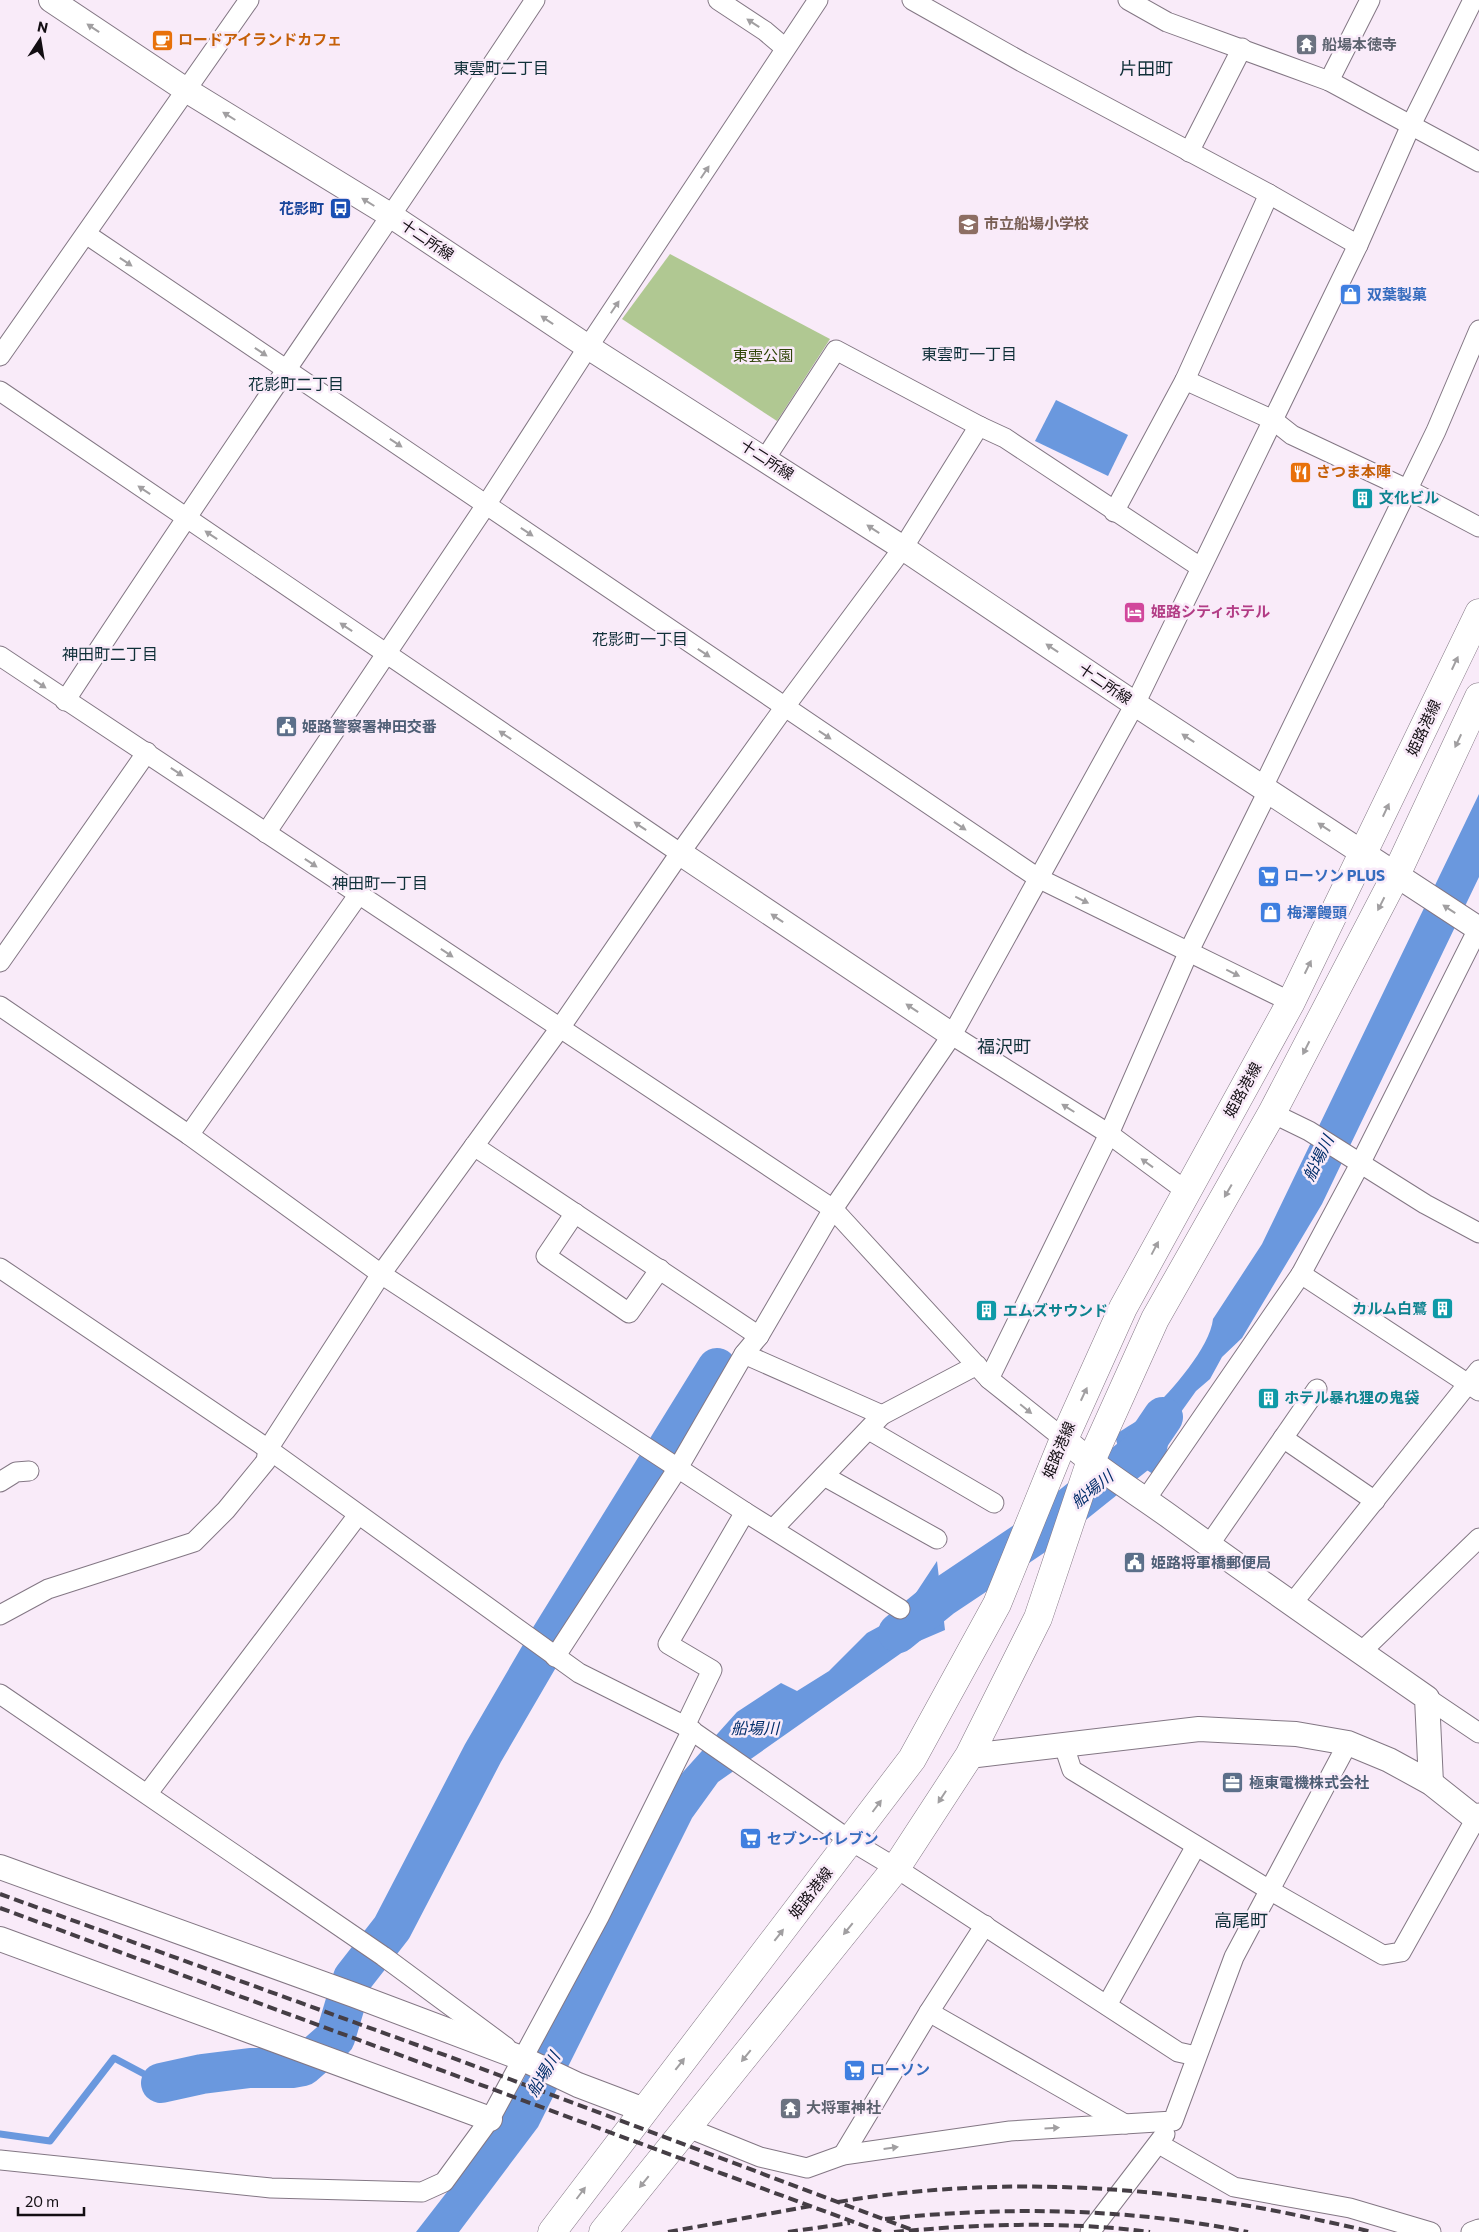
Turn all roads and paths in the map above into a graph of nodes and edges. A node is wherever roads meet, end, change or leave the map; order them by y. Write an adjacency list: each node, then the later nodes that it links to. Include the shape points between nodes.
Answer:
1 (50, 0): 13 (street, 十二所線, one-way to 1)
2 (250, 0): 13 (street)
3 (535, 0): 18 (street)
4 (718, 0): 10 (street, one-way to 4)
5 (818, 0): 10 (street)
6 (912, 0): 15 (street)
7 (1128, 0): 11 (street, via 1167,22)
8 (1370, 0): 12 (street)
9 (1472, 0): 14 (street)
10 (786, 48): 22 (street, one-way to 10)
11 (1242, 48): 12 (street); 15 (street)
12 (1329, 81): 14 (street)
13 (186, 90): 18 (street, 十二所線, one-way to 13); 19 (street)
14 (1410, 125): 16 (street); 20 (street)
15 (1189, 152): 17 (street)
16 (1479, 162)
17 (1268, 194): 20 (street); 25 (street)
18 (390, 215): 22 (street, 十二所線, one-way to 18); 24 (street)
19 (86, 234): 23 (street); 24 (street, one-way to 24)
20 (1358, 245): 27 (street)
21 (1479, 330): 30 (street)
22 (588, 347): 29 (street, 十二所線); 31 (street)
23 (0, 356)
24 (287, 370): 31 (street, one-way to 31); 33 (street)
25 (1184, 380): 27 (street); 32 (street)
26 (0, 392): 33 (street, one-way to 26)
27 (1273, 420): 30 (street, via 1292,434); 36 (street)
28 (981, 427): 29 (street, via 836,350); 32 (street, via 1005,438); 35 (street)
29 (765, 459): 35 (street, 十二所線, one-way to 29)
30 (1407, 489): 34 (street); 45 (street)
31 (486, 505): 38 (street); 43 (street, one-way to 43)
32 (1114, 512): 36 (street)
33 (185, 518): 38 (street, one-way to 33); 41 (street)
34 (1479, 527)
35 (903, 548): 42 (street, 十二所線, one-way to 35); 43 (street)
36 (1200, 567): 42 (street)
37 (1479, 613): 48 (main road, 姫路港線, one-way to 37)
38 (386, 654): 46 (street); 47 (street, one-way to 38)
39 (0, 656): 41 (street, one-way to 41)
40 (1479, 697): 49 (main road, one-way to 49)
41 (65, 700): 44 (street)
42 (1135, 704): 45 (street, 十二所線, one-way to 42); 50 (street)
43 (784, 708): 47 (street); 50 (street, one-way to 50)
44 (147, 752): 46 (street, one-way to 46); 54 (street)
45 (1266, 789): 48 (street, 十二所線, one-way to 45); 53 (street)
46 (266, 833): 51 (street, one-way to 51)
47 (680, 853): 57 (street); 58 (street, one-way to 47)
48 (1365, 854): 49 (street, 十二所線); 55 (main road, 姫路港線, one-way to 48)
49 (1396, 874): 52 (street, 十二所線, one-way to 49); 59 (main road, one-way to 59)
50 (1038, 878): 53 (street, one-way to 53); 58 (street)
51 (359, 894): 57 (street, one-way to 57); 61 (street)
52 (1479, 928): 63 (street)
53 (1189, 951): 55 (street, one-way to 55); 60 (street)
54 (0, 962)
55 (1292, 1002): 64 (main road, 姫路港線)
56 (0, 1006): 61 (street)
57 (560, 1028): 62 (street); 65 (street)
58 (952, 1035): 60 (street, one-way to 58); 65 (street)
59 (1272, 1113): 63 (street, via 1309,1131); 82 (main road, one-way to 82, via 1155,1319)
60 (1109, 1134): 64 (street, one-way to 60); 74 (street)
61 (189, 1135): 70 (street)
62 (474, 1146): 66 (street); 70 (street)
63 (1360, 1164): 67 (street); 71 (street)
64 (1186, 1191): 79 (main road, 姫路港線, one-way to 64, via 1123,1308)
65 (833, 1209): 72 (street); 74 (street)
66 (575, 1213): 69 (street); 69 (street, via 546,1256 629,1314)
67 (1479, 1233)
68 (0, 1268): 81 (street)
69 (660, 1269): 72 (street)
70 (381, 1274): 81 (street); 83 (street)
71 (1301, 1274): 75 (street); 87 (street)
72 (759, 1336): 73 (street)
73 (744, 1354): 77 (street); 83 (street)
74 (983, 1372): 77 (street); 79 (street, one-way to 79)
75 (1476, 1382): 88 (street)
76 (1317, 1389): 80 (street)
77 (882, 1415): 78 (street)
78 (869, 1430): 85 (street); 89 (street)
79 (1064, 1438): 82 (street); 111 (main road, 姫路港線, one-way to 79, via 912,1759 997,1604)
80 (1283, 1438): 88 (street); 95 (street)
81 (268, 1449): 91 (street); 98 (street, via 266,1461 226,1510 194,1542 48,1589)
82 (1090, 1463): 87 (street); 107 (main road, via 1038,1618)
83 (678, 1468): 90 (street); 100 (street)
84 (29, 1470): 86 (street, via 16,1472)
85 (824, 1476): 92 (street); 94 (street)
86 (0, 1482)
87 (1146, 1499): 95 (street)
88 (1375, 1501): 96 (street)
89 (994, 1502)
90 (745, 1512): 92 (street); 103 (street, via 668,1644 712,1670)
91 (358, 1515): 100 (street); 109 (street)
92 (773, 1529): 97 (street)
93 (1479, 1538): 99 (street)
94 (937, 1539)
95 (1209, 1545): 96 (street)
96 (1291, 1605): 99 (street)
97 (900, 1609)
98 (0, 1615)
99 (1361, 1652): 102 (street)
100 (556, 1657): 103 (street, via 579,1673)
101 (0, 1694): 109 (street)
102 (1427, 1698): 104 (street); 108 (street)
103 (692, 1731): 111 (street); 121 (street)
104 (1479, 1733)
105 (1348, 1743): 106 (street, via 1296,1734 1199,1729); 108 (street); 115 (street)
106 (1064, 1746): 107 (street); 112 (street, via 1072,1770)
107 (968, 1756): 114 (main road, one-way to 114)
108 (1431, 1782): 110 (street)
109 (148, 1793): 121 (street, via 376,1951)
110 (1478, 1817): 115 (street, via 1401,1952 1383,1955)
111 (851, 1841): 114 (street); 122 (main road, 姫路港線, one-way to 111)
112 (1196, 1846): 115 (street); 118 (street)
113 (0, 1867): 121 (street)
114 (896, 1868): 116 (street); 126 (main road, one-way to 126)
115 (1271, 1891): 120 (street, via 1234,1957)
116 (985, 1925): 118 (street); 119 (street)
117 (0, 1939): 123 (street)
118 (1107, 2005): 120 (street, via 1178,2052)
119 (929, 2012): 125 (street); 128 (street)
120 (1196, 2056): 124 (street)
121 (523, 2060): 122 (street); 123 (street)
122 (644, 2110): 131 (main road, 姫路港線, one-way to 122)
123 (490, 2119): 129 (street, via 444,2182 422,2192 271,2188)
124 (1173, 2121): 125 (street); 127 (street)
125 (1125, 2124): 128 (street, one-way to 125, via 1010,2130)
126 (688, 2128): 128 (street, via 760,2157 807,2168); 132 (main road, one-way to 132)
127 (1159, 2144): 133 (street); 134 (street, via 1234,2187 1350,2208)
128 (843, 2155)
129 (0, 2160)
130 (1479, 2229): 135 (street)
131 (552, 2232)
132 (603, 2232)
133 (1090, 2232)
134 (1431, 2232)
135 (1471, 2232)

